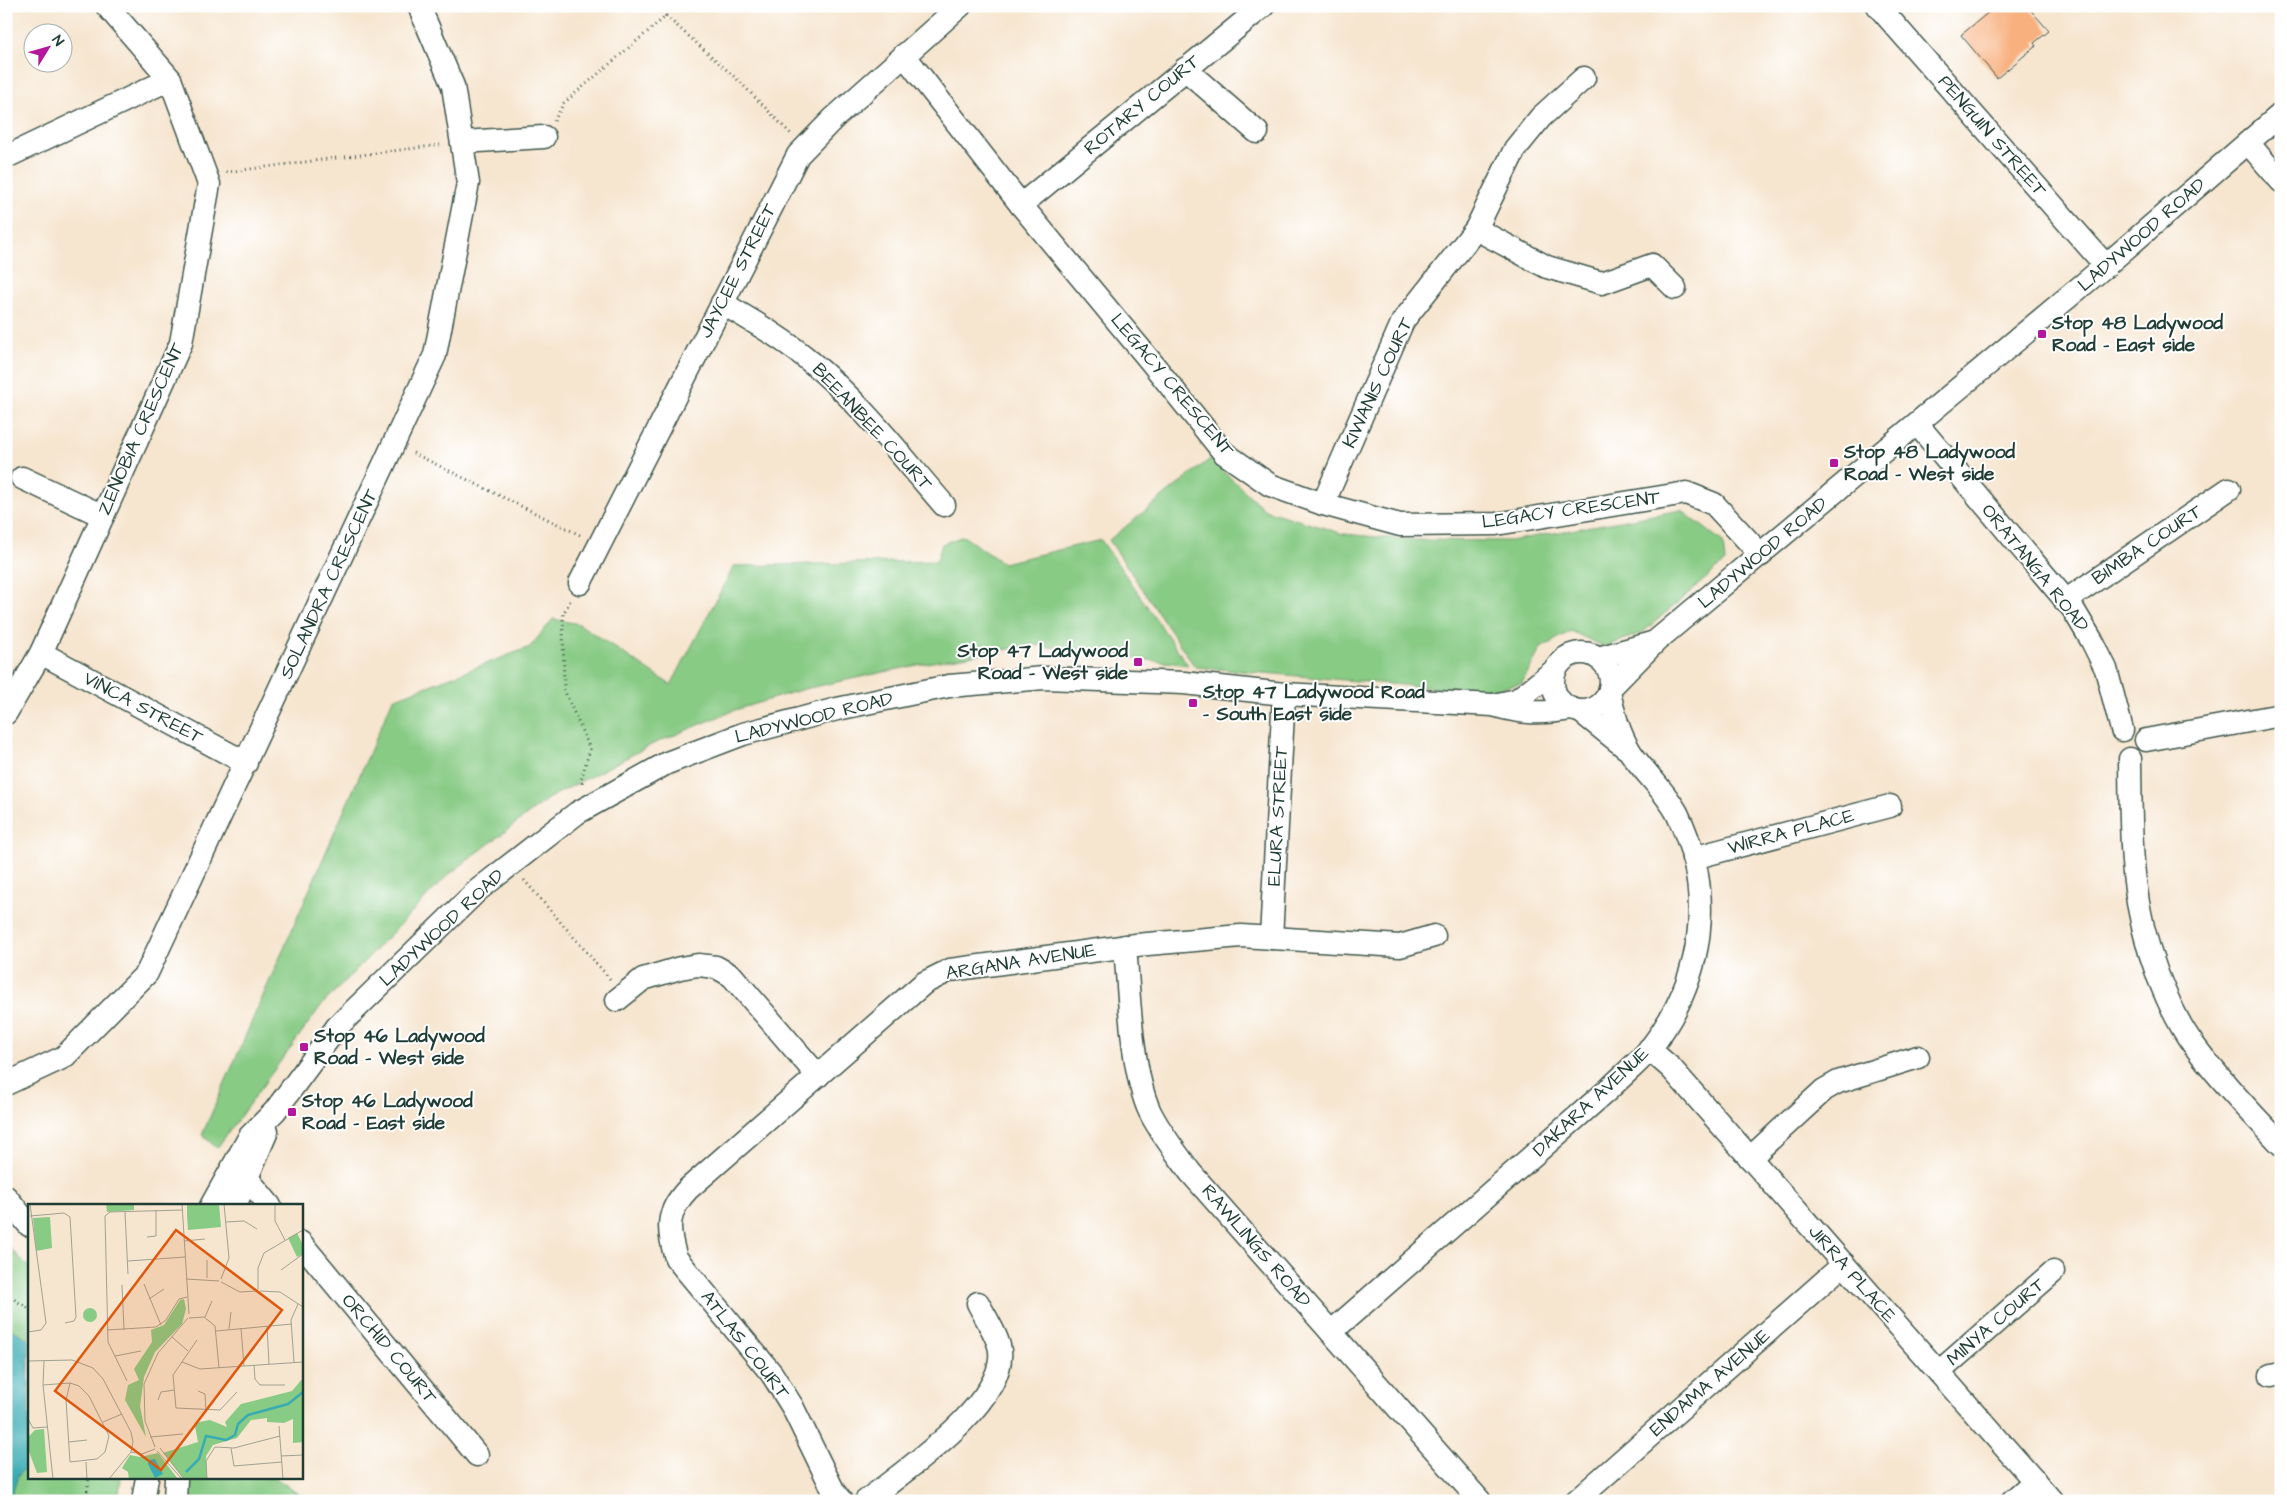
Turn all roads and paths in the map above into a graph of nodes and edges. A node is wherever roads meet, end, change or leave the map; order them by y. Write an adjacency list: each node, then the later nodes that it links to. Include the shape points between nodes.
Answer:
1 (107, 6): 11 (street, ZENOBIA CRESCENT)
2 (419, 6): 15 (street, SOLANDRA CRESCENT, via 453,86)
3 (658, 6): 7 (path)
4 (960, 6): 8 (street, JAYCEE STREET)
5 (1263, 6): 9 (street, ROTARY COURT)
6 (1878, 6): 23 (street, PENGUIN STREET)
7 (666, 16): 14 (path, via 564,103); 17 (path, via 738,80)
8 (904, 55): 17 (street, JAYCEE STREET); 21 (street, LEGACY CRESCENT)
9 (1186, 69): 13 (street); 21 (street, ROTARY COURT)
10 (1584, 78): 22 (street, KIWANIS COURT, via 1542,117 1515,150)
11 (170, 79): 18 (street); 19 (street, ZENOBIA CRESCENT)
12 (2281, 114): 16 (street, LADYWOOD ROAD)
13 (1257, 132)
14 (544, 138): 15 (street)
15 (462, 142): 19 (path); 27 (street, SOLANDRA CRESCENT, via 468,183 435,355)
16 (2248, 143): 20 (street); 23 (street, LADYWOOD ROAD)
17 (804, 147): 25 (street, JAYCEE STREET)
18 (6, 157)
19 (205, 174): 32 (street, ZENOBIA CRESCENT, via 209,184 182,343)
20 (2281, 181)
21 (1021, 206): 30 (street, LEGACY CRESCENT, via 1224,453 1270,485)
22 (1476, 229): 24 (street, via 1547,268 1602,283 1652,264); 30 (street, KIWANIS COURT, via 1403,321)
23 (2106, 266): 26 (street, LADYWOOD ROAD)
24 (1676, 288)
25 (722, 303): 31 (street, BEEANBEE COURT, via 811,362 843,392); 33 (street, JAYCEE STREET)
26 (1917, 424): 34 (street, LADYWOOD ROAD); 36 (street, ORATANGA ROAD)
27 (394, 444): 33 (path); 51 (street, SOLANDRA CRESCENT)
28 (22, 478): 32 (street)
29 (2228, 489): 36 (street, BIMBA COURT)
30 (1323, 504): 34 (street, LEGACY CRESCENT, via 1400,525 1496,524 1686,493 1714,504)
31 (944, 505)
32 (103, 516): 38 (street, ZENOBIA CRESCENT)
33 (599, 544): 35 (street, JAYCEE STREET)
34 (1761, 555): 37 (street, LADYWOOD ROAD)
35 (580, 583): 52 (path, via 563,614 564,690 590,748 581,780)
36 (2065, 601): 47 (street, ORATANGA ROAD, via 2106,669)
37 (1656, 641): 39 (street, LADYWOOD ROAD); 41 (street, LADYWOOD ROAD)
38 (41, 653): 45 (street, ZENOBIA CRESCENT); 51 (street, VINCA STREET)
39 (1598, 658): 40 (street, via 1589,654 1570,656); 41 (street, via 1606,666)
40 (1556, 670): 43 (street, LADYWOOD ROAD, via 1517,700); 44 (street, via 1553,679 1557,698)
41 (1610, 690): 44 (street, via 1600,704 1587,711); 49 (street, DAKARA AVENUE, via 1616,724)
42 (1284, 694): 43 (street, LADYWOOD ROAD); 52 (street, LADYWOOD ROAD, via 1184,683 1044,678 949,686 837,709 743,734 667,763); 57 (street, ELURA STREET)
43 (1493, 705): 44 (street, LADYWOOD ROAD, via 1517,713)
44 (1576, 710): 49 (street, DAKARA AVENUE)
45 (6, 713)
46 (2281, 715): 48 (street)
47 (2122, 730): 48 (street, via 2132,728 2143,733); 50 (street, via 2115,741 2118,752)
48 (2146, 740): 50 (street, via 2140,755)
49 (1630, 752): 54 (street, DAKARA AVENUE, via 1676,812)
50 (2130, 758): 64 (street, via 2131,854 2135,895 2147,947 2163,990 2192,1043)
51 (246, 763): 63 (street, SOLANDRA CRESCENT, via 147,973 64,1057)
52 (590, 806): 55 (street, LADYWOOD ROAD)
53 (1890, 806): 54 (street, WIRRA PLACE)
54 (1693, 858): 60 (street, DAKARA AVENUE, via 1701,911 1695,963 1679,1005)
55 (510, 865): 59 (path); 66 (street, LADYWOOD ROAD, via 478,890 337,1027 275,1111)
56 (1434, 936): 57 (street, ARGANA AVENUE, via 1400,946)
57 (1271, 938): 58 (street, ARGANA AVENUE, via 1241,936)
58 (1125, 946): 62 (street, ARGANA AVENUE, via 939,974 924,983); 80 (street, RAWLINGS ROAD, via 1143,1092 1163,1136 1190,1172)
59 (621, 998): 62 (street, via 644,979 698,965 716,967 732,976)
60 (1649, 1049): 65 (street, JIRRA PLACE, via 1671,1068); 80 (street, DAKARA AVENUE, via 1609,1088)
61 (1918, 1057): 65 (street, via 1838,1082 1824,1090)
62 (818, 1076): 71 (street, ARGANA AVENUE, via 688,1189 676,1201)
63 (6, 1084)
64 (2281, 1144)
65 (1750, 1158): 74 (street, JIRRA PLACE)
66 (237, 1176): 68 (street, LADYWOOD ROAD); 69 (street, LADYWOOD ROAD); 70 (street)
67 (6, 1197): 72 (street)
68 (213, 1204)
69 (235, 1204)
70 (268, 1204)
71 (671, 1217): 90 (street, ATLAS COURT, via 669,1236 676,1258 772,1374)
72 (28, 1224)
73 (302, 1245): 82 (street, ORCHID COURT)
74 (1844, 1264): 81 (street, JIRRA PLACE); 93 (street, ENDAMA AVENUE)
75 (2053, 1272): 81 (street, MINYA COURT)
76 (6, 1294): 77 (path)
77 (8, 1298): 79 (path)
78 (978, 1303): 91 (street, via 1000,1349 1000,1364 992,1386 977,1408)
79 (28, 1308)
80 (1331, 1332): 92 (street, RAWLINGS ROAD)
81 (1939, 1372): 86 (street, JIRRA PLACE)
82 (477, 1455)
83 (89, 1480): 87 (path)
84 (147, 1480): 88 (street)
85 (176, 1480): 89 (street)
86 (2035, 1481): 94 (street); 95 (street, JIRRA PLACE)
87 (86, 1501)
88 (143, 1501)
89 (175, 1501)
90 (841, 1501)
91 (866, 1501)
92 (1480, 1501)
93 (1576, 1501)
94 (2012, 1501)
95 (2052, 1501)

